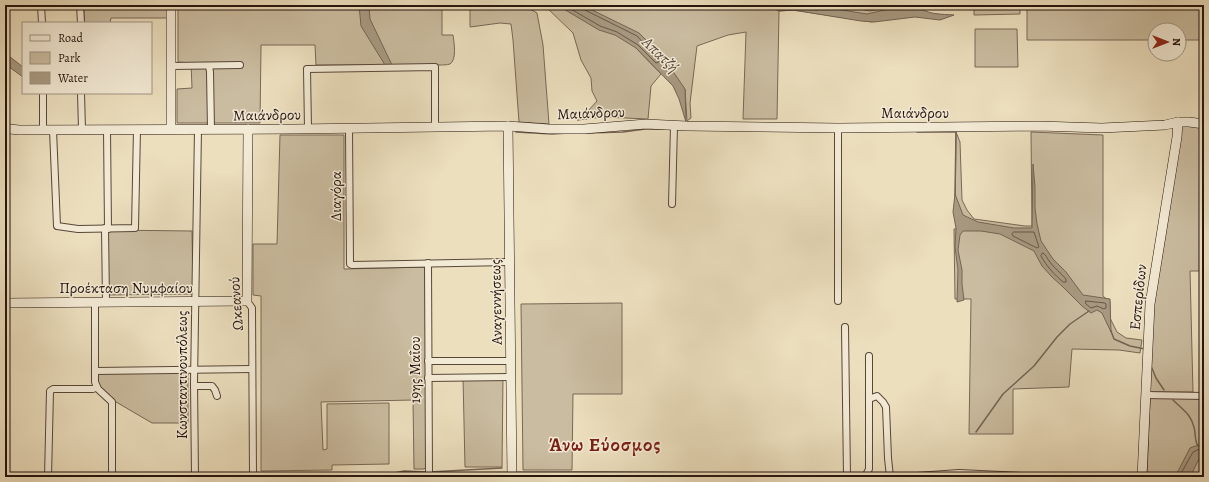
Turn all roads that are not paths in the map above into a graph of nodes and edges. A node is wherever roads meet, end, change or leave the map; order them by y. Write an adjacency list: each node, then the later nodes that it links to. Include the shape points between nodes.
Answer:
1 (41, 5): 4 (street)
2 (80, 5): 5 (street)
3 (171, 5): 7 (street)
4 (42, 22)
5 (81, 22)
6 (240, 65): 8 (street)
7 (172, 66): 8 (street); 21 (street)
8 (209, 66): 23 (street)
9 (43, 94): 25 (street)
10 (81, 94): 27 (street)
11 (1178, 122): 12 (street, Μαιάνδρου); 19 (street, Μαιάνδρου, via 1109,128); 50 (street, Εσπερίδων, via 1150,304)
12 (1204, 124)
13 (508, 126): 14 (street, Μαιάνδρου, via 548,129 646,124); 16 (street, Μαιάνδρου); 31 (street, Αναγεννήσεως)
14 (674, 126): 19 (street, Μαιάνδρου); 29 (street)
15 (5, 127): 25 (street, Μαιάνδρου, via 13,130)
16 (435, 127): 17 (street, via 435,68 307,69); 18 (street, Μαιάνδρου)
17 (308, 128): 18 (street, Μαιάνδρου); 24 (street, Μαιάνδρου)
18 (349, 128): 32 (street, Διαγόρα, via 350,264)
19 (838, 128): 34 (street)
20 (137, 129): 21 (street, Μαιάνδρου); 28 (street, Μαιάνδρου); 30 (street, via 135,228)
21 (171, 129): 22 (street, Μαιάνδρου)
22 (198, 129): 23 (street, Μαιάνδρου); 37 (street, Κωνσταντινουπόλεως)
23 (210, 129): 24 (street, Μαιάνδρου)
24 (248, 129): 33 (street, Ωκεανού)
25 (43, 130): 26 (street, Μαιάνδρου)
26 (53, 130): 27 (street, Μαιάνδρου); 30 (street, via 57,226)
27 (82, 130): 28 (street, Μαιάνδρου)
28 (107, 130): 30 (street)
29 (672, 204)
30 (107, 228): 36 (street)
31 (510, 262): 32 (street); 42 (street, Αναγεννήσεως)
32 (428, 263): 41 (street, 19ης Μαΐου)
33 (247, 301): 37 (street, Προέκταση Νυμφαίου); 44 (street, Ωκεανού, via 252,308)
34 (838, 301)
35 (95, 302): 36 (street, Προέκταση Νυμφαίου); 38 (street, Προέκταση Νυμφαίου); 45 (street)
36 (106, 302): 37 (street, Προέκταση Νυμφαίου)
37 (196, 302): 43 (street, Κωνσταντινουπόλεως)
38 (5, 303)
39 (845, 327): 64 (street)
40 (868, 356): 53 (street)
41 (428, 361): 42 (street); 47 (street, 19ης Μαΐου)
42 (511, 361): 46 (street, Αναγεννήσεως)
43 (195, 370): 44 (street); 45 (street); 48 (street, Κωνσταντινουπόλεως)
44 (252, 370): 61 (street, Ωκεανού)
45 (95, 371): 49 (street)
46 (511, 377): 47 (street); 56 (street, Αναγεννήσεως)
47 (428, 378): 54 (street, 19ης Μαΐου)
48 (194, 386): 51 (street, via 212,386 216,390); 60 (street, Κωνσταντινουπόλεως)
49 (97, 388): 58 (street, via 50,391); 59 (street, via 112,402)
50 (1145, 395): 52 (street); 68 (street, Εσπερίδων)
51 (216, 396)
52 (1204, 396)
53 (869, 399): 65 (street, via 868,469); 66 (street, via 877,396 886,407)
54 (429, 476): 55 (street); 62 (street)
55 (441, 476): 56 (street)
56 (512, 476): 57 (street)
57 (672, 476): 63 (street)
58 (48, 477)
59 (112, 477)
60 (195, 477)
61 (253, 477)
62 (281, 477)
63 (762, 477)
64 (847, 477)
65 (865, 477)
66 (890, 477)
67 (902, 477): 68 (street, via 959,473)
68 (1142, 477)

